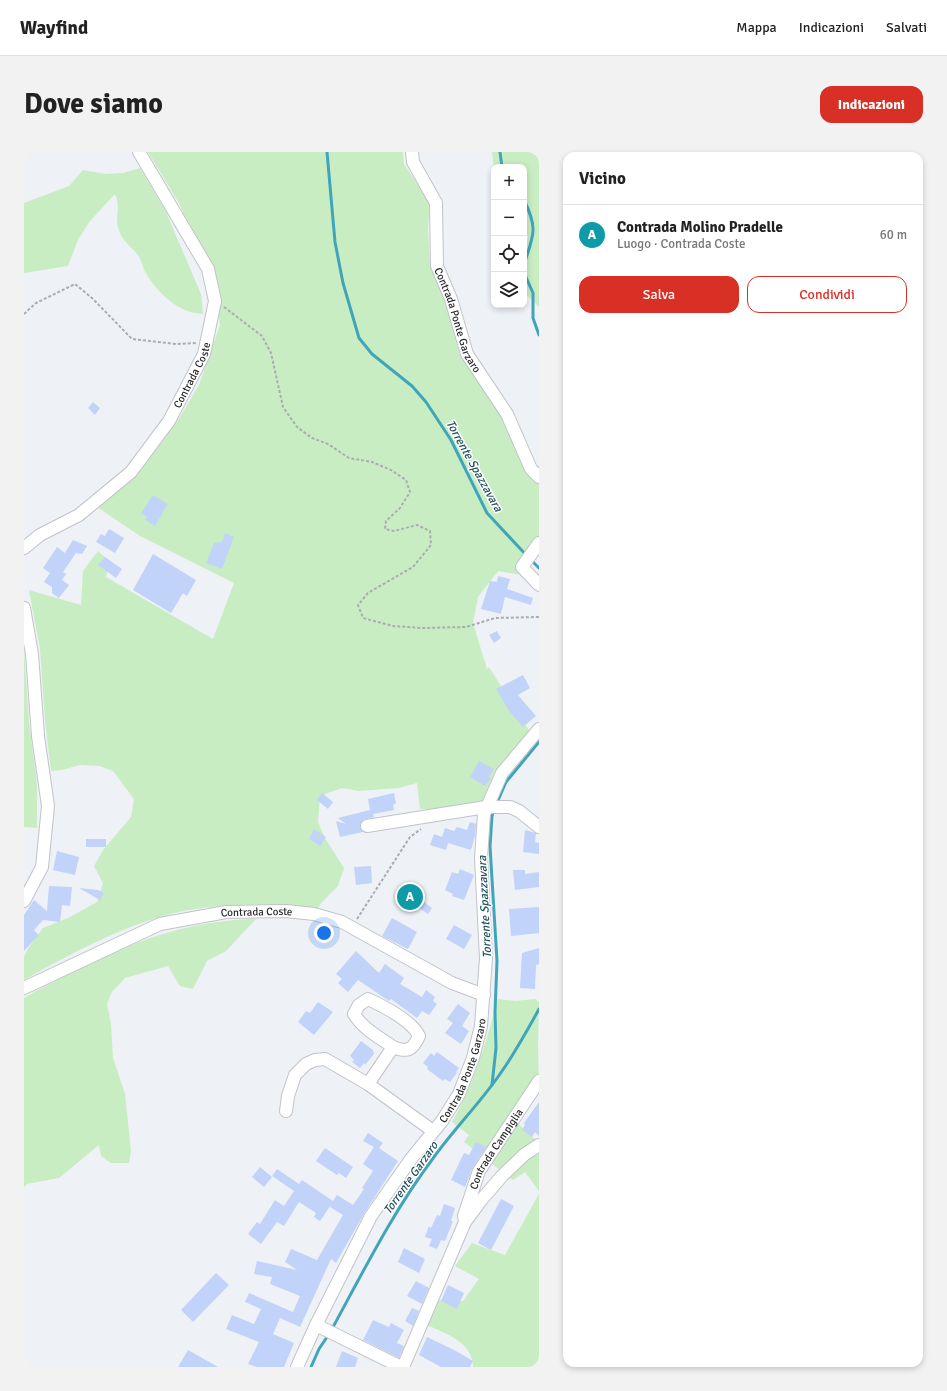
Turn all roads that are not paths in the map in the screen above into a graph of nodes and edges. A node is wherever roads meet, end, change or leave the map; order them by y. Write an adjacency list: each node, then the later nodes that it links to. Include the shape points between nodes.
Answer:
1 (139, 152): 5 (street, Contrada Coste, via 208,269 215,300 204,354 169,421 131,472 79,515 40,535)
2 (412, 152): 3 (street, Contrada Ponte Garzaro, via 413,162 436,203 437,266 451,299 467,354 508,414 531,469)
3 (539, 477)
4 (539, 543): 6 (street, via 522,567)
5 (24, 548)
6 (539, 585)
7 (24, 608): 12 (street, via 32,654 38,736 48,806 42,867)
8 (539, 729): 9 (street, via 502,773)
9 (486, 807): 10 (street); 11 (street, via 510,807 520,811); 14 (street, Contrada Ponte Garzaro, via 482,858 486,958)
10 (367, 826)
11 (539, 828)
12 (24, 902)
13 (24, 988): 14 (street, Contrada Coste, via 160,924 226,912 286,911 314,914 352,926 452,983)
14 (484, 996): 19 (street, Contrada Ponte Garzaro, via 482,1026 459,1094)
15 (393, 1047): 15 (street, via 403,1051 410,1049 418,1036 416,1030 368,999 359,1005 354,1014 363,1026); 17 (street)
16 (539, 1081): 21 (street, Contrada Campiglia, via 480,1171 464,1216)
17 (368, 1084): 18 (street, via 324,1059 315,1060 306,1064 295,1075); 19 (street)
18 (286, 1111)
19 (434, 1131): 22 (street, Contrada Ponte Garzaro, via 411,1159 372,1216)
20 (539, 1145): 21 (street, Contrada Campiglia, via 525,1154 502,1176)
21 (465, 1222): 24 (street, Contrada Campiglia)
22 (316, 1325): 23 (street, Contrada Ponte Garzaro); 24 (street)
23 (297, 1367)
24 (402, 1367)

